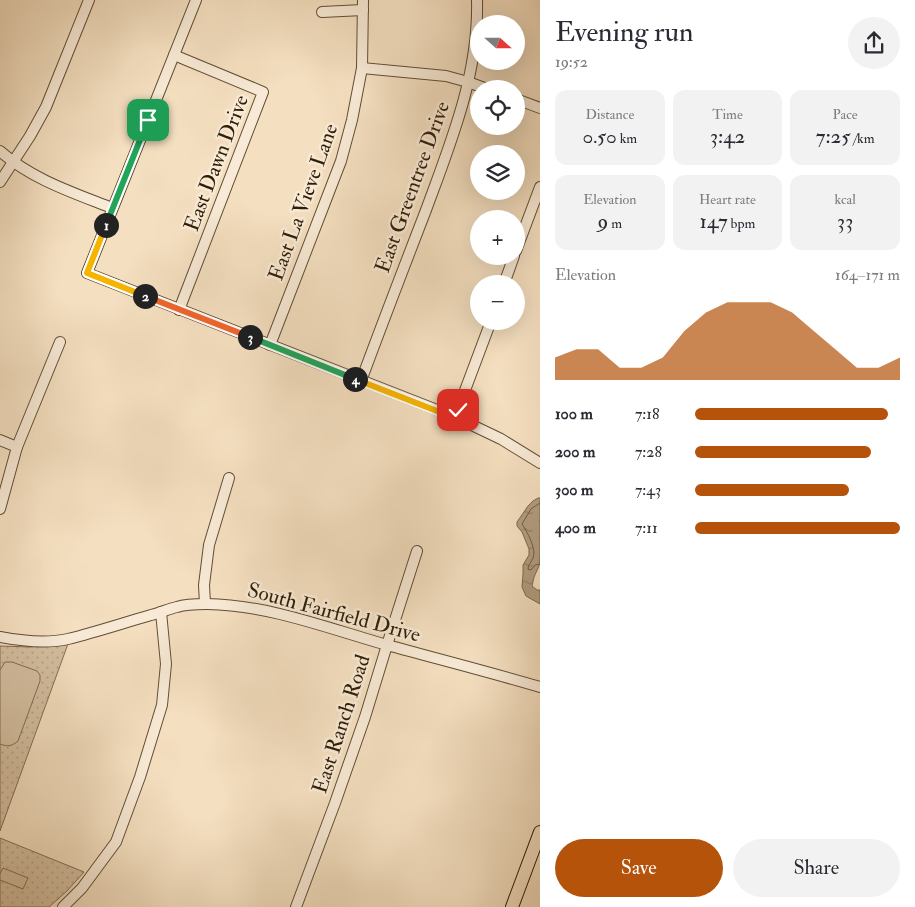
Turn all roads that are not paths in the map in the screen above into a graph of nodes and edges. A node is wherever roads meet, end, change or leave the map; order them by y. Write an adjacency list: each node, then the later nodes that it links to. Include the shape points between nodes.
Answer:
1 (89, 0): 12 (street, via 46,107)
2 (196, 0): 6 (street)
3 (477, 0): 8 (street, East Greentree Drive, via 474,54)
4 (363, 5): 5 (street, East La Vieve Lane); 7 (street, East La Vieve Lane)
5 (322, 12)
6 (174, 55): 15 (street); 17 (street, East Dawn Drive, via 263,92)
7 (362, 68): 8 (street, via 446,76); 20 (street, East La Vieve Lane, via 341,161)
8 (468, 82): 21 (street, East Greentree Drive, via 453,137)
9 (525, 103): 10 (street)
10 (540, 108)
11 (0, 151): 12 (street)
12 (13, 163): 13 (street); 15 (street, via 47,182)
13 (0, 182)
14 (540, 187): 16 (street)
15 (112, 208): 17 (street, via 87,273)
16 (525, 227)
17 (180, 310): 20 (street)
18 (487, 330): 22 (street)
19 (60, 342): 24 (street)
20 (270, 345): 21 (street)
21 (361, 381): 22 (street)
22 (455, 418): 25 (street)
23 (0, 440): 24 (street)
24 (17, 447): 27 (street)
25 (538, 459)
26 (229, 478): 29 (street, via 209,545)
27 (0, 509)
28 (417, 551): 32 (street, East Ranch Road)
29 (205, 604): 30 (street, South Fairfield Drive, via 178,606); 32 (street, South Fairfield Drive, via 243,606 282,614)
30 (161, 612): 31 (street, South Fairfield Drive, via 68,638 18,641); 35 (street, via 166,664 162,706 140,777 116,842 82,888)
31 (0, 637)
32 (386, 645): 33 (street, South Fairfield Drive); 36 (street, East Ranch Road, via 365,717)
33 (540, 687)
34 (540, 832): 37 (main road)
35 (62, 907)
36 (296, 907)
37 (512, 907)

